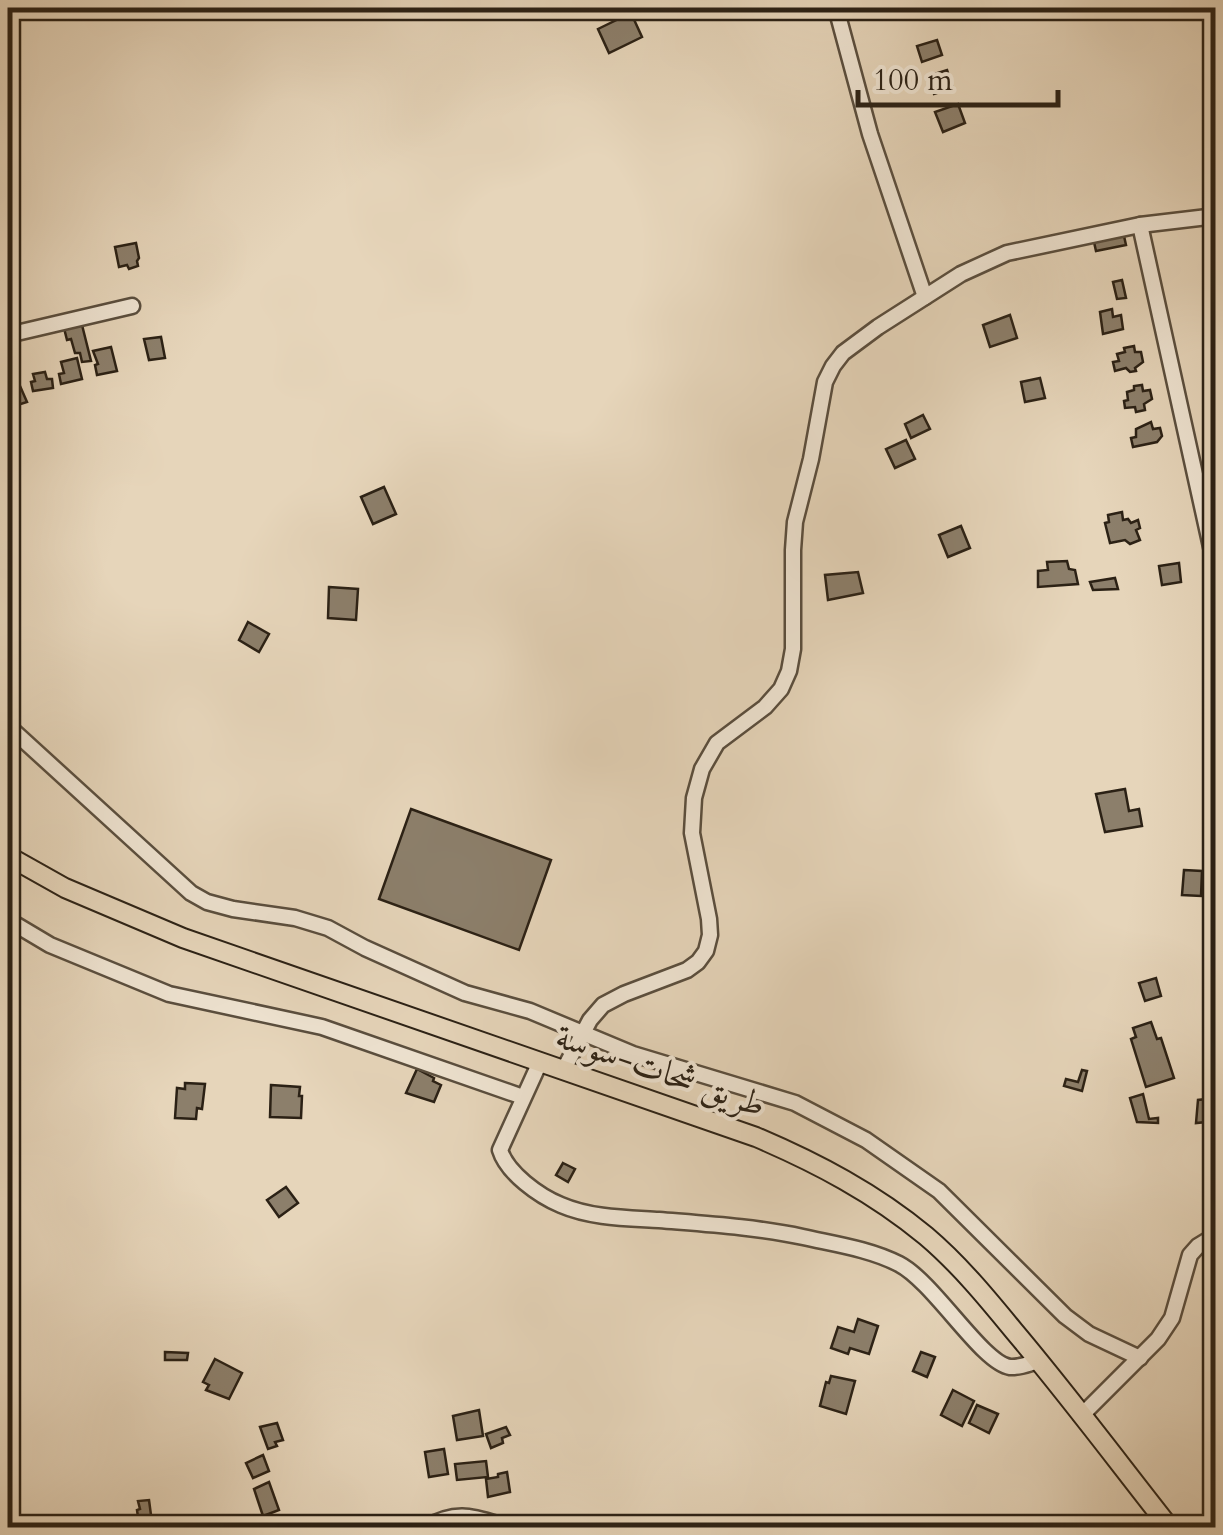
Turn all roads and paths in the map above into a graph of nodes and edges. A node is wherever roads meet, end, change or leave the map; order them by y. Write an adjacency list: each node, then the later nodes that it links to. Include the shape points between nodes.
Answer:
1 (836, 8): 4 (street)
2 (1216, 216): 3 (street)
3 (1140, 225): 4 (street, via 1007,253); 7 (street)
4 (925, 297): 11 (street, via 843,353 826,382 796,522 788,671 765,707 717,743 694,798 692,833 710,919 706,950 687,970 603,1005)
5 (132, 306): 6 (street)
6 (8, 335)
7 (1213, 556)
8 (8, 726): 11 (street, via 207,902 328,928 465,993)
9 (8, 856): 12 (main road, طريق شحات-سوسة, via 183,938)
10 (8, 920): 14 (street, via 168,994 322,1027)
11 (584, 1034): 13 (street); 16 (street, via 795,1103 866,1140 939,1191 1065,1316)
12 (540, 1062): 13 (main road, طريق شحات-سوسة); 14 (street)
13 (564, 1069): 17 (main road, طريق شحات-سوسة, via 756,1137 834,1173 928,1238)
14 (523, 1098): 17 (street, via 500,1154 561,1205 614,1217 775,1231 883,1258 921,1281 994,1360 1009,1367)
15 (1216, 1235): 16 (street, via 1190,1255 1172,1318)
16 (1140, 1358): 18 (street)
17 (1040, 1361): 18 (main road, طريق شحات-سوسة)
18 (1081, 1416): 21 (main road, طريق شحات-سوسة)
19 (425, 1528): 20 (street, via 462,1516)
20 (511, 1528)
21 (1170, 1528)

